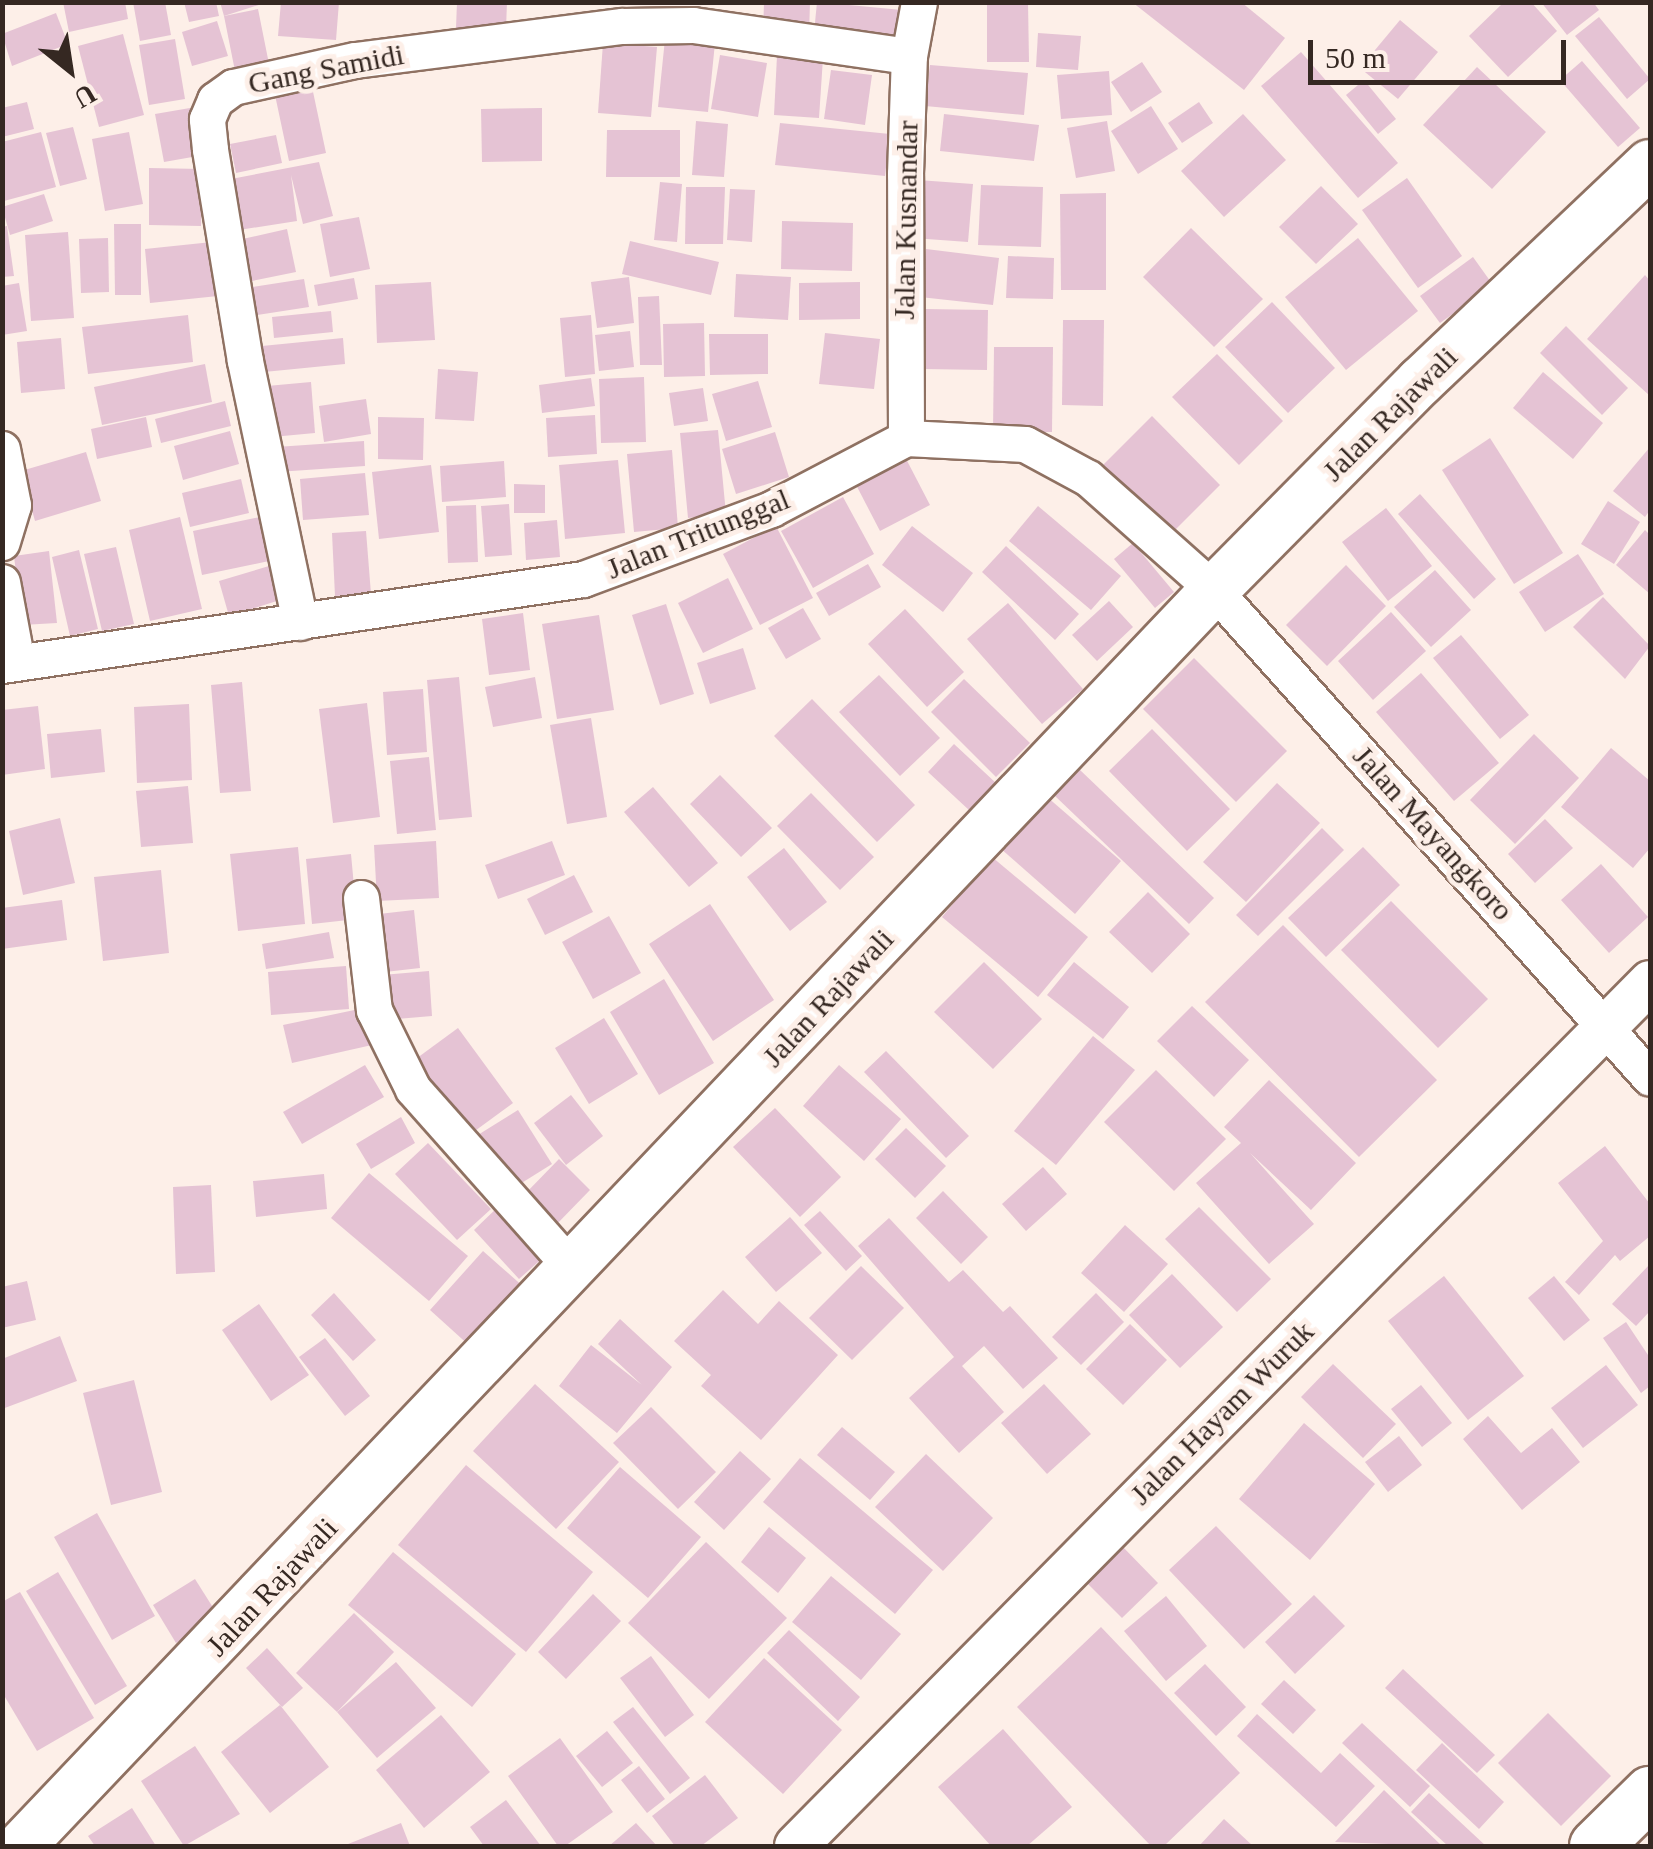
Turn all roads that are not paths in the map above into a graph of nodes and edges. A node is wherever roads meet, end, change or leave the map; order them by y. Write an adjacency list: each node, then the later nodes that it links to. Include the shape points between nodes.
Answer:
1 (918, 2): 2 (street, Jalan Kusnandar)
2 (909, 56): 4 (street, Jalan Kusnandar); 9 (street, Gang Samidi, via 693,25 622,26 354,60 234,88 215,100 206,119 244,361)
3 (1650, 164): 8 (main road, Jalan Rajawali)
4 (906, 438): 8 (street, Jalan Tritunggal, via 1000,440 1046,452 1088,478); 9 (street, Jalan Tritunggal, via 772,509 583,579)
5 (2, 449): 6 (street, via 13,505)
6 (2, 542)
7 (2, 582): 10 (street)
8 (1214, 590): 13 (street, Jalan Mayangkoro); 15 (main road, Jalan Rajawali)
9 (300, 622): 10 (street, Jalan Tritunggal)
10 (10, 664)
11 (360, 898): 15 (street, via 374,1010 413,1089)
12 (1650, 982): 13 (street, Jalan Hayam Wuruk)
13 (1607, 1025): 14 (street, Jalan Mayangkoro); 18 (street, Jalan Hayam Wuruk)
14 (1650, 1078)
15 (572, 1268): 17 (main road, Jalan Rajawali)
16 (1650, 1793): 19 (main road)
17 (21, 1846)
18 (796, 1846)
19 (1596, 1846)

